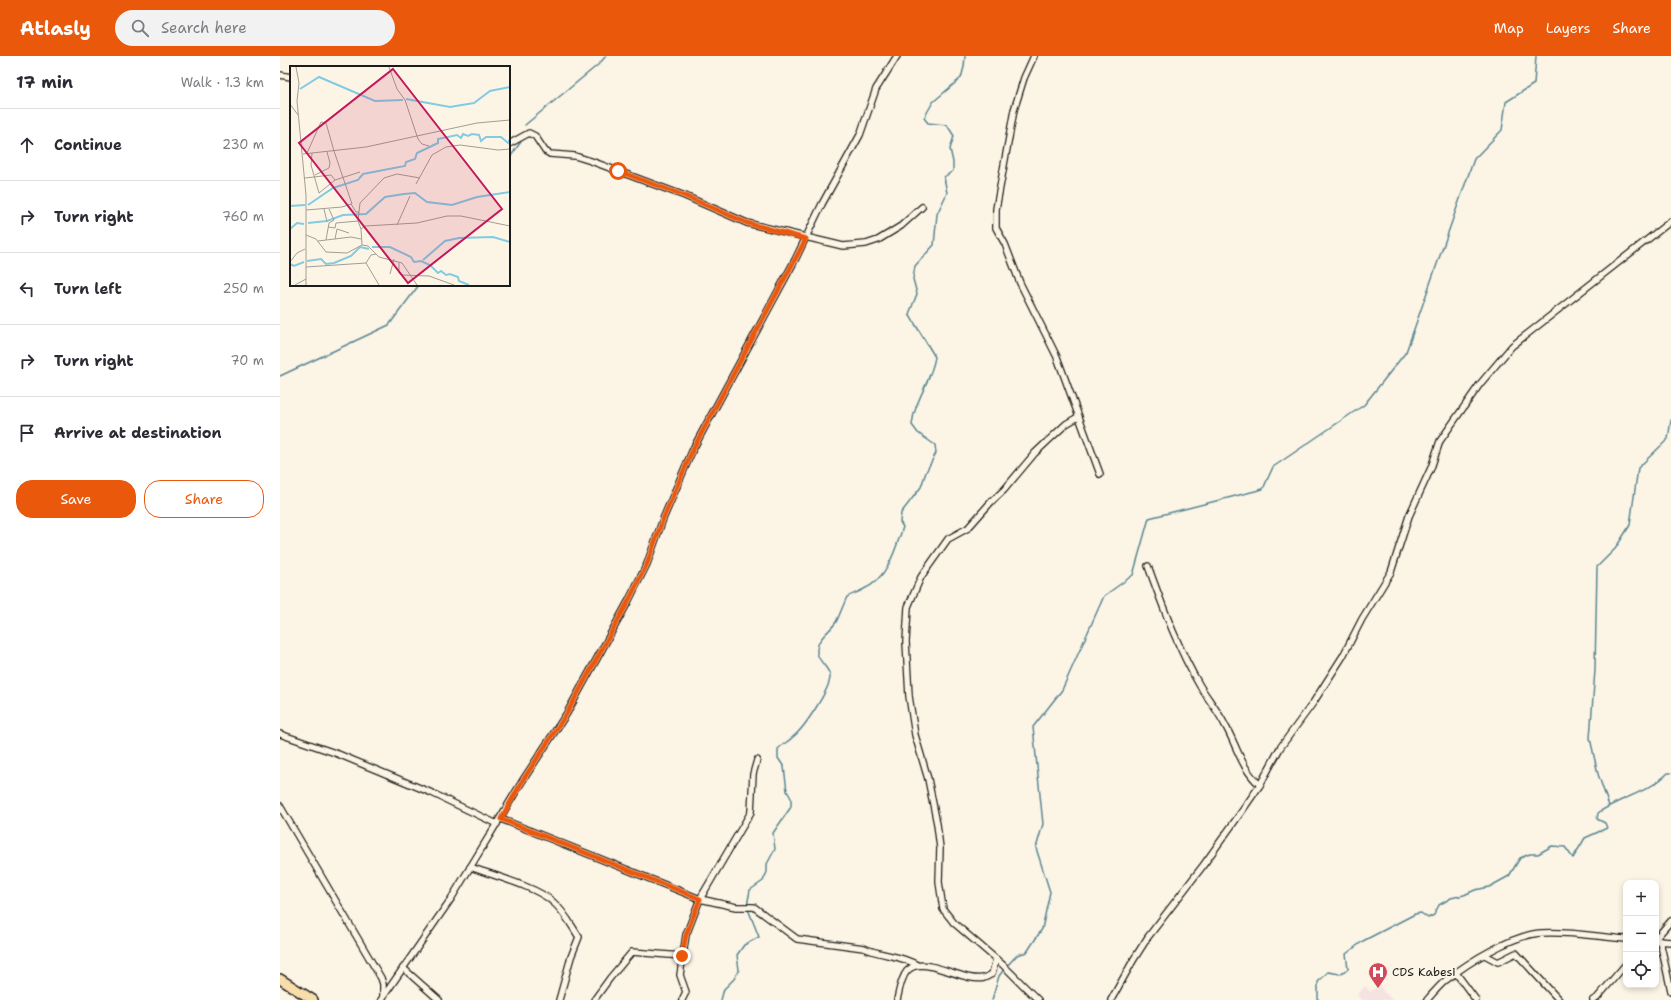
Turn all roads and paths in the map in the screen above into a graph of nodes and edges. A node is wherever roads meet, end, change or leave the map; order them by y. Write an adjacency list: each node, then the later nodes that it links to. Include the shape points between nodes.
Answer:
1 (897, 56): 8 (street, via 876,89 860,135)
2 (1034, 56): 9 (street, via 1014,110 996,209 996,228 1006,244 1020,283 1056,357)
3 (280, 75): 4 (street)
4 (290, 77)
5 (510, 143): 8 (street, via 529,133 535,136 544,150 550,154 585,159 685,196 747,223)
6 (922, 207): 8 (street, via 889,235 866,244 843,246)
7 (1671, 221): 14 (street, via 1512,346 1480,384 1440,441 1409,516 1391,572 1343,656 1280,748)
8 (806, 239): 16 (street, via 693,449 647,564 628,602 567,713)
9 (1078, 417): 10 (street); 27 (street, via 1066,424 1035,453 968,528 948,539 921,577 908,607 906,642 909,696 915,735 928,779 937,824 940,848 939,882 943,909 954,923)
10 (1100, 474)
11 (1148, 566): 14 (street, via 1189,665 1230,734 1249,775)
12 (280, 734): 16 (street, via 338,754)
13 (757, 760): 18 (street, via 753,774 751,812)
14 (1260, 784): 42 (street, via 1202,867 1148,937)
15 (280, 806): 34 (street, via 381,978)
16 (499, 822): 17 (street); 18 (street)
17 (470, 867): 29 (street, via 437,921); 37 (street, via 530,889 553,901 568,920 579,937)
18 (700, 899): 26 (street, via 686,935); 28 (street, via 736,907 754,907 797,939 864,948)
19 (1671, 921): 20 (street)
20 (1659, 937)
21 (1623, 939): 25 (street, via 1582,933 1540,933 1519,938)
22 (1659, 940): 23 (street)
23 (1671, 942)
24 (1659, 947): 33 (street)
25 (1485, 955): 31 (street); 45 (street, via 1498,962 1516,953)
26 (682, 956): 38 (street, via 632,952); 39 (street, via 680,975 686,992)
27 (996, 959): 28 (street, via 992,974 984,978 957,975); 41 (street)
28 (917, 964): 40 (street, via 907,971)
29 (403, 968): 34 (street); 36 (street)
30 (1623, 968): 46 (street, via 1597,998)
31 (1456, 973): 43 (street); 44 (street)
32 (280, 979): 35 (highway)
33 (1671, 991)
34 (382, 999)
35 (313, 1000)
36 (439, 1000)
37 (559, 1000)
38 (594, 1000)
39 (682, 1000)
40 (897, 1000)
41 (1038, 1000)
42 (1111, 1000)
43 (1428, 1000)
44 (1476, 1000)
45 (1559, 1000)
46 (1592, 1000)

